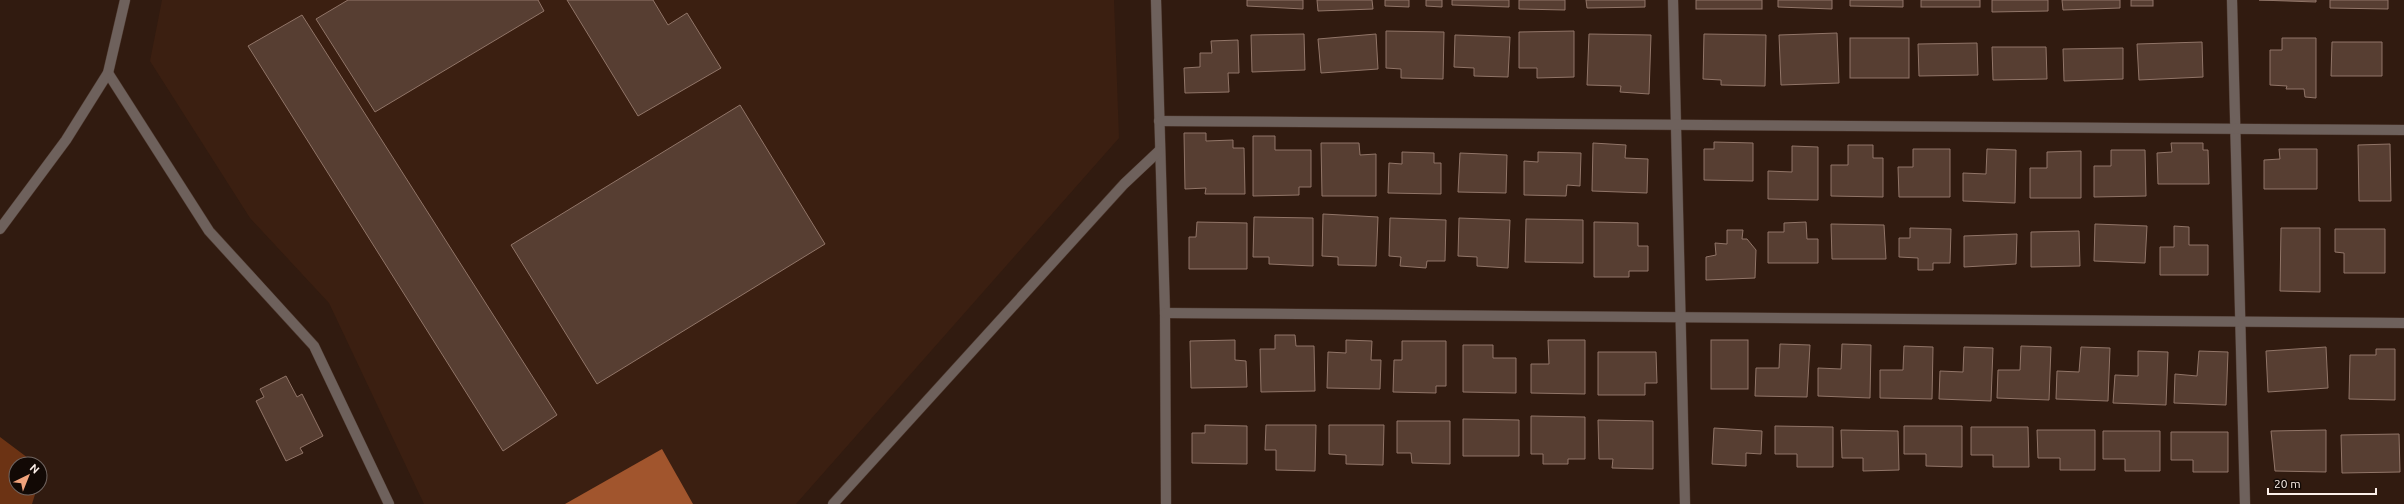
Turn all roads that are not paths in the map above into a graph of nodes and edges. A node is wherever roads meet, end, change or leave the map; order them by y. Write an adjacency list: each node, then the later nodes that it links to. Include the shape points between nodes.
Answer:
1 (125, 0): 5 (street)
2 (1156, 0): 6 (street)
3 (1673, 0): 7 (street)
4 (2232, 0): 8 (street)
5 (108, 73): 11 (street, via 66,140); 16 (street, via 209,231 314,346)
6 (1159, 121): 7 (street); 10 (street)
7 (1676, 126): 8 (street); 13 (street)
8 (2235, 129): 9 (street); 14 (street)
9 (2404, 130)
10 (1159, 151): 12 (street); 17 (street, via 1124,184)
11 (0, 229)
12 (1165, 313): 13 (street); 18 (street)
13 (1680, 317): 14 (street); 19 (street)
14 (2239, 321): 15 (street); 20 (street)
15 (2404, 323)
16 (389, 504)
17 (834, 504)
18 (1166, 504)
19 (1685, 504)
20 (2246, 504)

